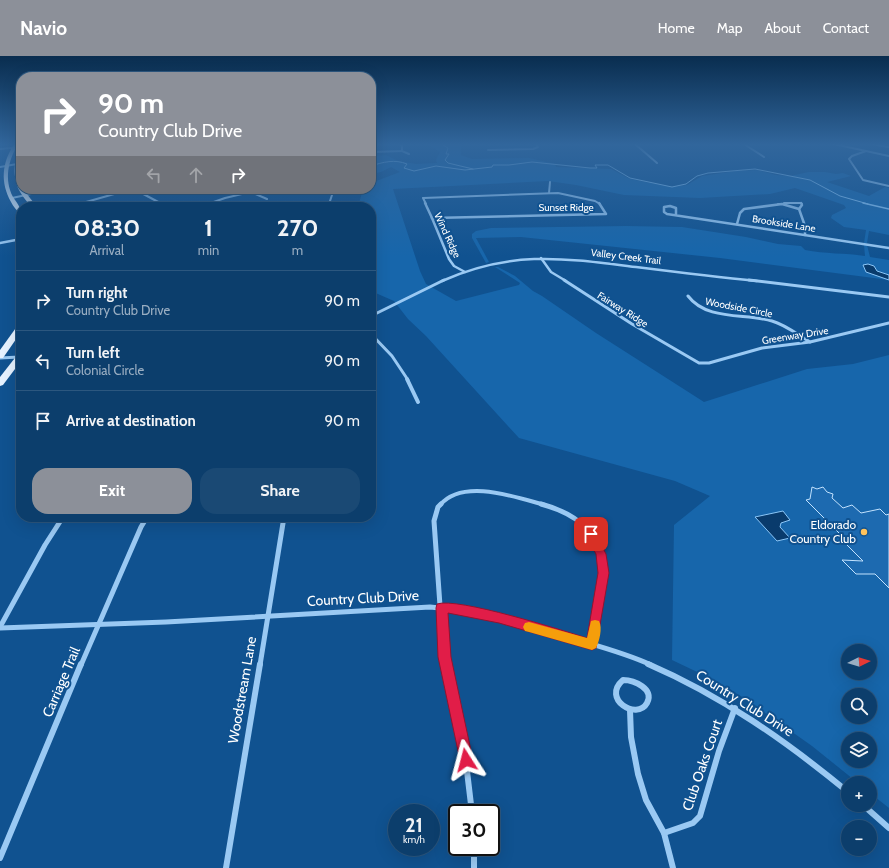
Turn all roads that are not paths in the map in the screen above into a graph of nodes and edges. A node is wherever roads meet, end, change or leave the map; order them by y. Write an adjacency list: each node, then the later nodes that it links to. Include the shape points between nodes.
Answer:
1 (3, 182): 12 (main road)
2 (550, 182): 5 (street)
3 (872, 182): 4 (street)
4 (889, 186)
5 (549, 193): 13 (street, Sunset Ridge); 23 (street, Sunset Ridge, via 592,200 601,205 606,214)
6 (30, 194): 11 (street)
7 (115, 194): 16 (street)
8 (142, 194): 17 (street)
9 (242, 194): 18 (street)
10 (256, 194): 14 (street)
11 (25, 195): 12 (street); 15 (main road)
12 (12, 198): 19 (main road)
13 (423, 198): 23 (street, Wind Ridge)
14 (267, 199)
15 (30, 202)
16 (86, 202)
17 (156, 202)
18 (214, 202)
19 (16, 204)
20 (782, 204): 21 (street); 21 (street, via 799,203 802,205); 24 (street, via 744,209)
21 (799, 209): 25 (street, via 806,224)
22 (676, 215): 22 (street, Brookside Lane, via 665,213 664,207 676,208); 24 (street, Brookside Lane)
23 (431, 218): 30 (street, Wind Ridge, via 451,262)
24 (737, 224): 25 (street, Brookside Lane)
25 (805, 235): 28 (street, Brookside Lane)
26 (16, 240): 27 (street)
27 (0, 243)
28 (889, 248)
29 (541, 258): 30 (street, Valley Creek Trail, via 505,262); 32 (street, Valley Creek Trail, via 579,260); 41 (street, Fairway Ridge, via 548,270 689,358)
30 (465, 272): 33 (street, Valley Creek Trail)
31 (688, 296): 37 (street, Woodside Circle, via 695,305 709,310 775,322)
32 (889, 298)
33 (376, 314)
34 (889, 323): 37 (street, Greenway Drive)
35 (16, 334): 38 (main road)
36 (376, 339): 43 (street, via 411,383)
37 (810, 342): 41 (street, Greenway Drive, via 767,347)
38 (0, 357): 39 (street)
39 (16, 357)
40 (16, 362): 42 (main road)
41 (703, 364)
42 (0, 383)
43 (418, 402)
44 (60, 522): 50 (street)
45 (144, 522): 49 (street, Carriage Trail)
46 (283, 522): 48 (street, Woodstream Lane)
47 (442, 608): 48 (street, Country Club Drive, via 414,607); 51 (street, Country Club Drive, via 499,618); 51 (street, via 434,527 438,509 446,499 459,492 491,491 562,511 580,523 595,540 601,554 604,573); 55 (street, via 444,657 464,746)
48 (267, 615): 49 (street, Country Club Drive); 61 (street, Woodstream Lane)
49 (98, 624): 50 (street, Country Club Drive); 60 (street, Carriage Trail)
50 (0, 627)
51 (592, 645): 52 (street, Country Club Drive, via 661,669 702,688)
52 (735, 708): 54 (street, Country Club Drive, via 792,746); 58 (street, Club Oaks Court, via 700,816 693,823)
53 (630, 710): 53 (street, via 645,707 648,695 640,684 626,680 618,684 616,694 620,704); 58 (street, via 631,737 638,774 646,800)
54 (841, 786)
55 (471, 804)
56 (871, 812): 57 (street)
57 (889, 828)
58 (664, 833): 63 (street)
59 (474, 856): 62 (street)
60 (0, 858)
61 (226, 868)
62 (474, 868)
63 (673, 868)

